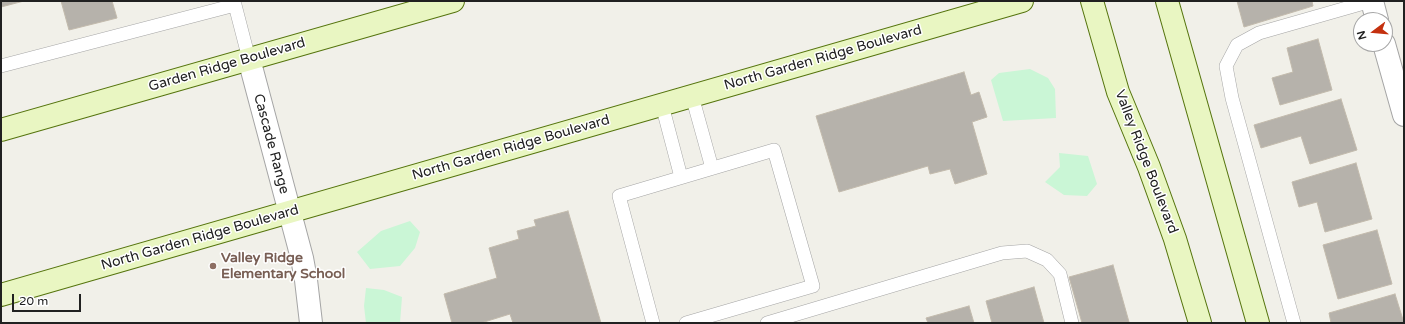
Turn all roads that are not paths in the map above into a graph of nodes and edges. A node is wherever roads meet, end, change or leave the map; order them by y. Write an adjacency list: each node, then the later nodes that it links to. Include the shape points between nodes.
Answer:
1 (453, 1): 9 (main road, Garden Ridge Boulevard)
2 (1022, 1): 11 (main road, North Garden Ridge Boulevard)
3 (1092, 1): 24 (main road, Valley Ridge Boulevard, via 1118,92 1175,239)
4 (1166, 1): 25 (main road)
5 (1372, 1): 7 (street); 26 (lane, via 1259,33 1237,45 1226,66 1232,98)
6 (235, 3): 9 (lane); 10 (lane)
7 (1375, 12)
8 (1386, 52): 13 (street)
9 (249, 59): 14 (main road, Garden Ridge Boulevard); 17 (street, Cascade Range)
10 (1, 66)
11 (692, 96): 12 (main road, North Garden Ridge Boulevard); 15 (lane)
12 (662, 105): 16 (lane); 17 (main road, North Garden Ridge Boulevard)
13 (1404, 115)
14 (1, 130)
15 (712, 168): 16 (lane); 21 (lane, via 774,150 813,286)
16 (681, 178): 20 (lane, via 619,196)
17 (289, 212): 18 (main road, North Garden Ridge Boulevard); 19 (street, Cascade Range, via 302,258)
18 (1, 295)
19 (311, 323)
20 (653, 323)
21 (686, 323)
22 (768, 323): 23 (lane, via 1002,253 1028,252 1047,260 1060,274)
23 (1072, 323)
24 (1200, 323)
25 (1258, 323)
26 (1294, 323)

